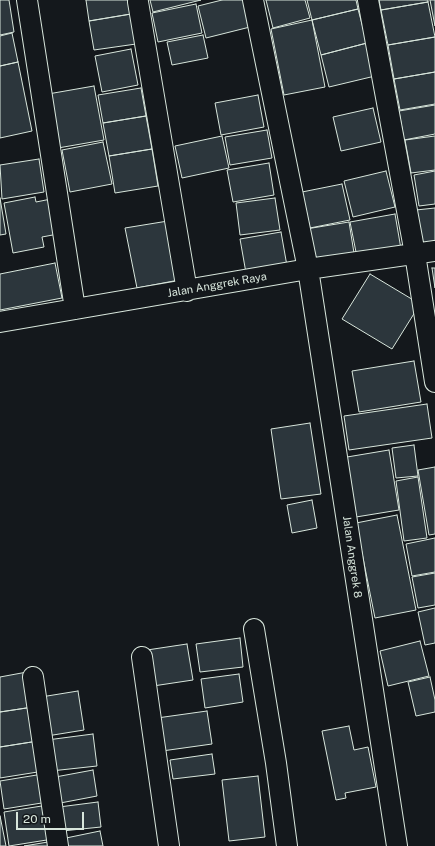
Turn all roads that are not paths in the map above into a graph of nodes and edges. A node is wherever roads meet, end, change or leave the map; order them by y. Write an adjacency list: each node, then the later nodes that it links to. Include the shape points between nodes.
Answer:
1 (27, 0): 9 (street)
2 (254, 0): 7 (street, Jalan Anggrek 8)
3 (368, 0): 6 (street)
4 (138, 2): 8 (street)
5 (435, 251): 6 (street, Jalan Anggrek Raya)
6 (415, 254): 7 (street, Jalan Anggrek Raya); 11 (street)
7 (308, 269): 8 (street, Jalan Anggrek Raya); 18 (street, Jalan Anggrek 8)
8 (187, 291): 9 (street, Jalan Anggrek Raya)
9 (75, 309): 10 (street, Jalan Anggrek Raya)
10 (0, 322)
11 (435, 382)
12 (254, 629): 17 (street)
13 (142, 657): 16 (street)
14 (33, 677): 15 (street)
15 (58, 846)
16 (169, 846)
17 (287, 846)
18 (397, 846)

